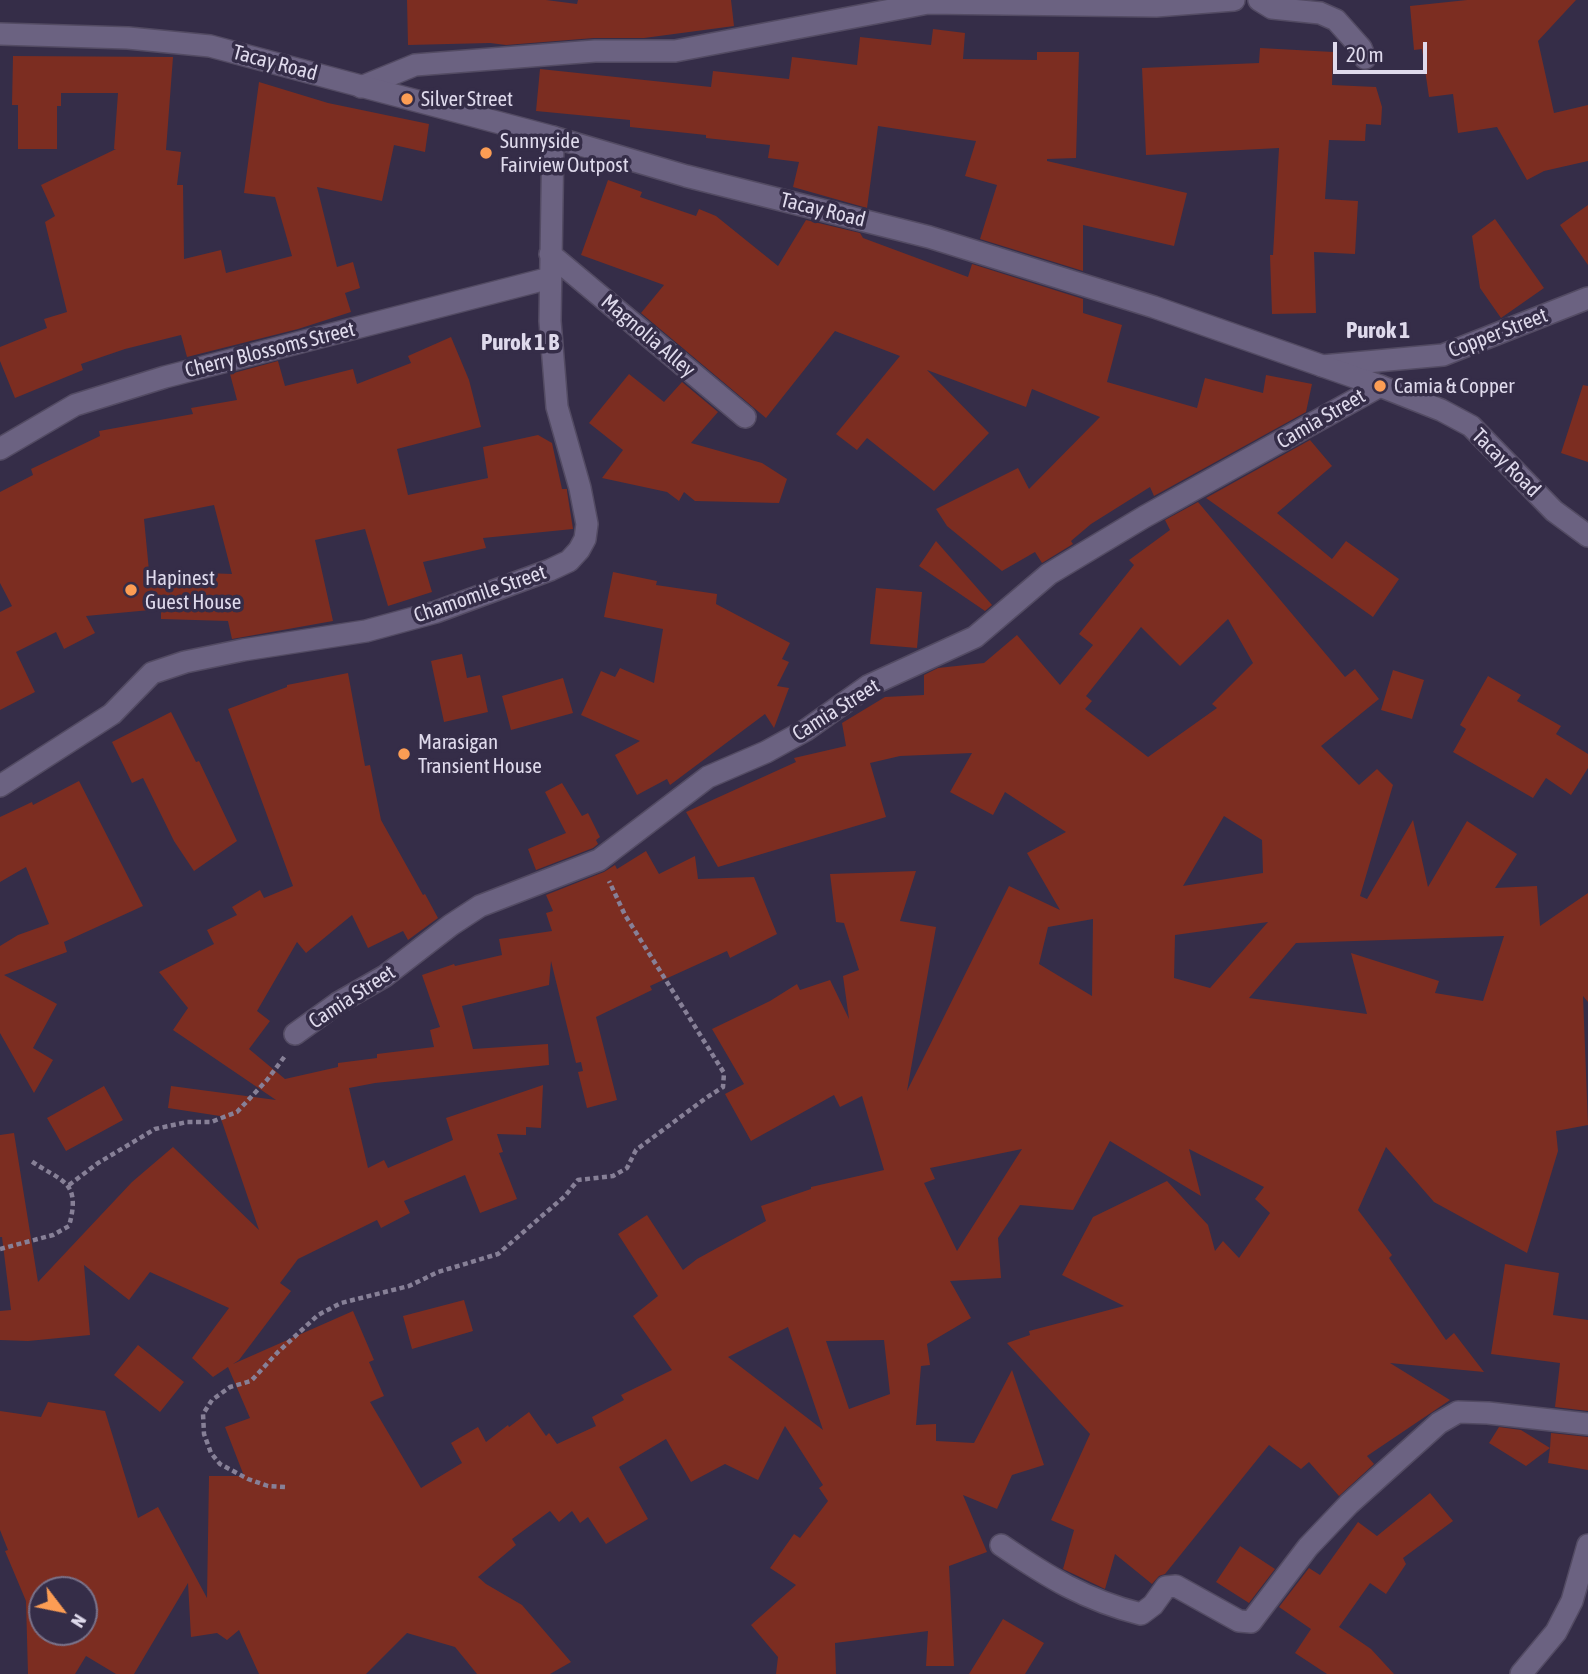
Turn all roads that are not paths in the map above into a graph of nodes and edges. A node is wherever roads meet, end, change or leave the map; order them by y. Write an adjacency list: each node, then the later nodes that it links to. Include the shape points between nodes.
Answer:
1 (1234, 0): 5 (street, via 1156,6 928,3 675,51 595,51 415,65)
2 (1259, 0): 4 (street, via 1272,8 1320,13 1336,20)
3 (0, 34): 5 (street, Tacay Road, via 210,46)
4 (1365, 58)
5 (361, 87): 6 (street, Tacay Road)
6 (553, 137): 7 (street, Chamomile Street); 10 (street, Tacay Road, via 686,176 929,236)
7 (550, 254): 8 (street, Chamomile Street); 12 (street, Magnolia Alley)
8 (550, 278): 13 (street, Cherry Blossoms Street, via 164,377 75,405); 15 (street, Chamomile Street, via 557,407 587,524 585,539 569,561 512,586 366,631 243,650 152,673 111,714)
9 (1588, 299): 10 (street, Copper Street, via 1443,355)
10 (1322, 366): 11 (street, Tacay Road)
11 (1380, 386): 14 (street, Tacay Road, via 1471,426 1554,511); 16 (street, Camia Street, via 1049,574 975,637 868,686 806,730 708,777 599,860 480,906 385,976)
12 (745, 417)
13 (0, 449)
14 (1588, 536)
15 (0, 786)
16 (295, 1034)
17 (1588, 1424): 18 (street, via 1458,1412 1439,1423 1308,1547 1251,1622 1239,1621 1176,1586 1166,1587 1141,1614 1128,1611 1050,1579)
18 (1001, 1545)
19 (1588, 1545): 20 (street, via 1572,1601 1556,1632)
20 (1521, 1674)

